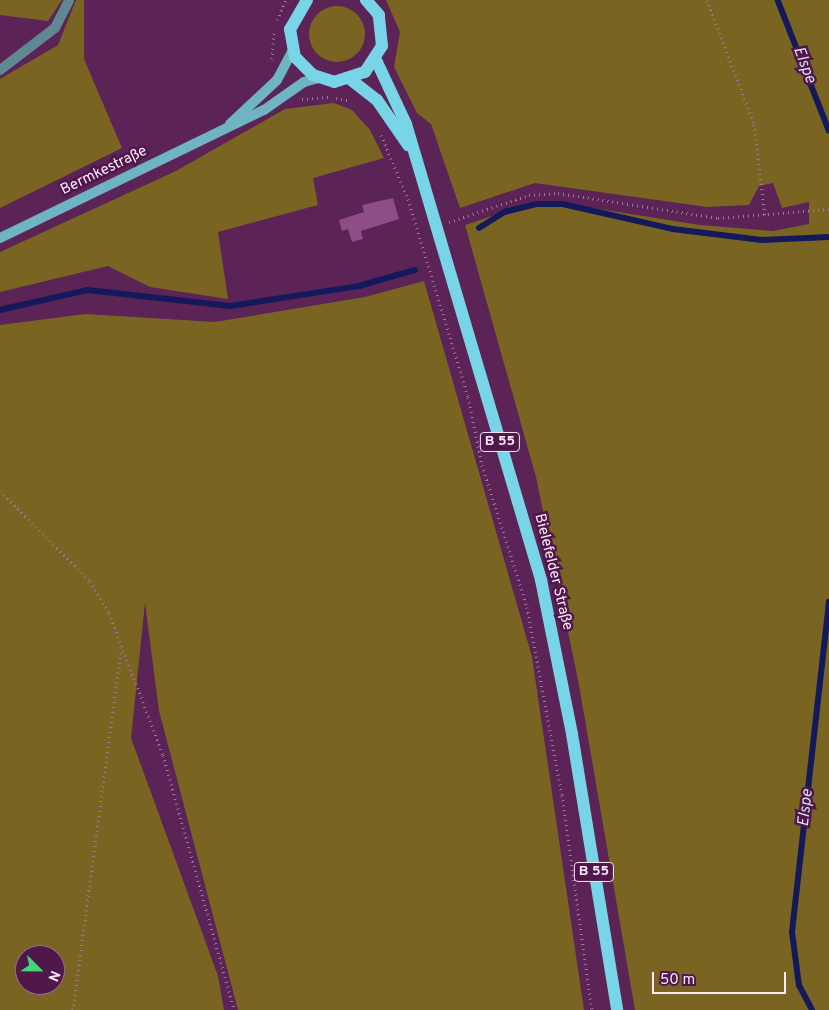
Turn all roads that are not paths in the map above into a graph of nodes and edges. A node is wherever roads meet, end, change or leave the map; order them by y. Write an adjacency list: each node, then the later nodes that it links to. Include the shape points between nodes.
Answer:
1 (69, 0): 6 (street, via 55,28)
2 (306, 0): 4 (main road, via 290,29)
3 (366, 0): 5 (main road, via 379,16 383,30)
4 (293, 50): 7 (main road, via 304,69); 9 (main road, via 280,76)
5 (376, 60): 8 (main road); 10 (main road, B 55)
6 (0, 70)
7 (318, 78): 8 (main road); 9 (main road)
8 (350, 79): 10 (main road, B 55, via 377,100)
9 (222, 131): 11 (main road, Bermkestraße)
10 (414, 153): 12 (main road, Bielefelder Straße / B 55, via 541,580 572,734)
11 (0, 238)
12 (617, 1010)

